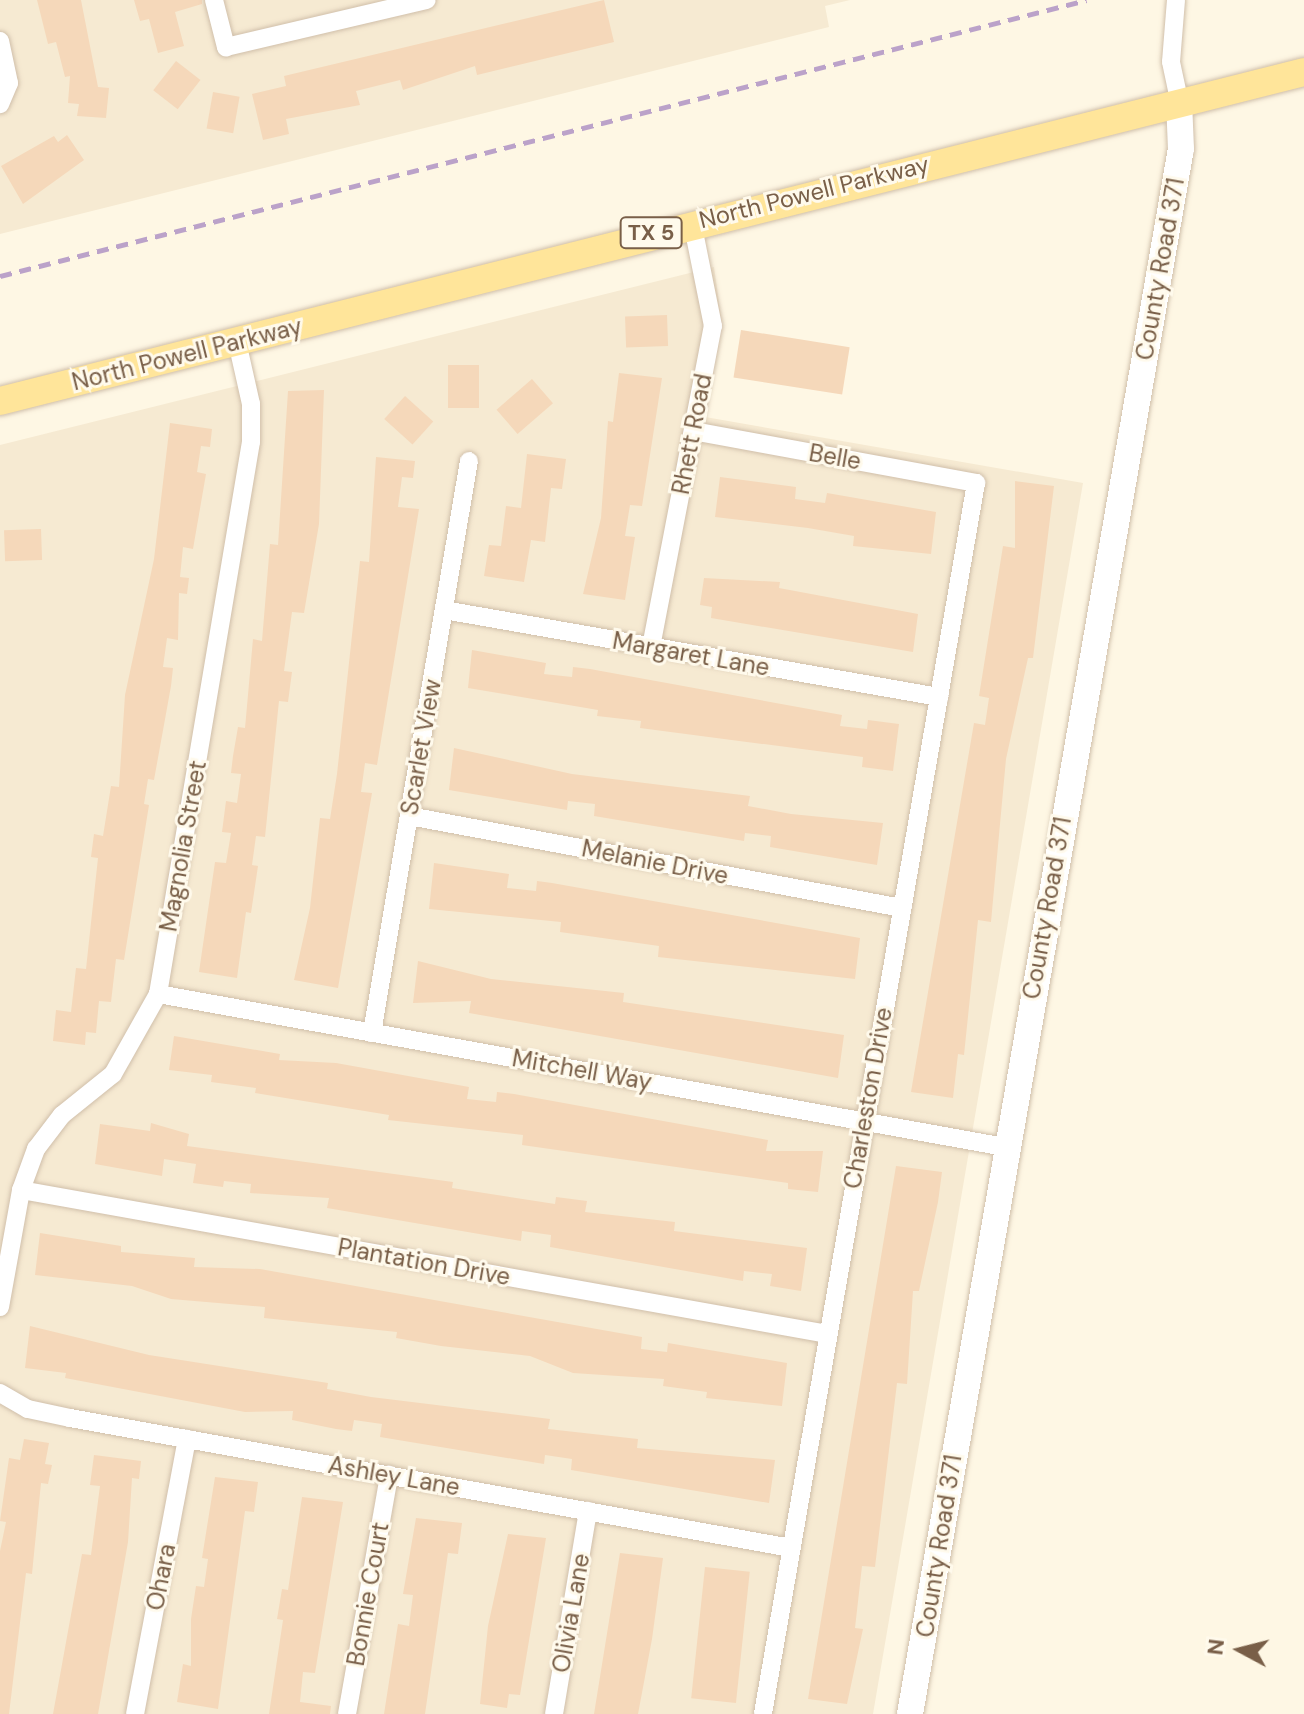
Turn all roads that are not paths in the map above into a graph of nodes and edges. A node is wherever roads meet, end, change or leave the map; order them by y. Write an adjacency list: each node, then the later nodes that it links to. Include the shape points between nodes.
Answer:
1 (214, 0): 2 (street, via 226,47)
2 (427, 0)
3 (1176, 0): 7 (street, via 1171,62)
4 (0, 41): 6 (street)
5 (1304, 72): 7 (main road, North Powell Parkway / TX 5)
6 (4, 100)
7 (1179, 101): 8 (main road, North Powell Parkway / TX 5); 22 (street, County Road 371, via 1181,149)
8 (692, 222): 9 (main road, North Powell Parkway / TX 5); 11 (street, Rhett Road, via 713,326)
9 (237, 342): 10 (main road, North Powell Parkway / TX 5); 19 (street, Magnolia Street, via 251,404 251,442)
10 (0, 401)
11 (693, 431): 13 (street, Belle); 15 (street, Rhett Road)
12 (469, 461): 14 (street, Scarlet View)
13 (976, 483): 16 (street, Charleston Drive)
14 (444, 610): 15 (street, Margaret Lane); 17 (street, Scarlet View)
15 (651, 647): 16 (street, Margaret Lane)
16 (939, 697): 18 (street, Charleston Drive)
17 (409, 816): 18 (street, Melanie Drive); 20 (street, Scarlet View)
18 (902, 908): 21 (street, Charleston Drive)
19 (158, 994): 20 (street, Mitchell Way); 23 (street, Magnolia Street, via 113,1074 62,1115 36,1149)
20 (372, 1033): 21 (street, Mitchell Way)
21 (864, 1121): 22 (street, Mitchell Way); 25 (street, Charleston Drive)
22 (1005, 1147): 35 (street, County Road 371)
23 (21, 1190): 24 (street, Magnolia Street); 25 (street, Plantation Drive)
24 (0, 1307)
25 (828, 1334): 30 (street, Charleston Drive)
26 (0, 1393): 27 (street, Ashley Lane, via 28,1409)
27 (187, 1439): 28 (street, Ashley Lane); 31 (street, Ohara)
28 (389, 1475): 29 (street, Ashley Lane); 32 (street, Bonnie Court)
29 (588, 1511): 30 (street, Ashley Lane); 33 (street, Olivia Lane)
30 (791, 1548): 34 (street, Charleston Drive)
31 (135, 1714)
32 (347, 1714)
33 (554, 1714)
34 (763, 1714)
35 (910, 1714)

